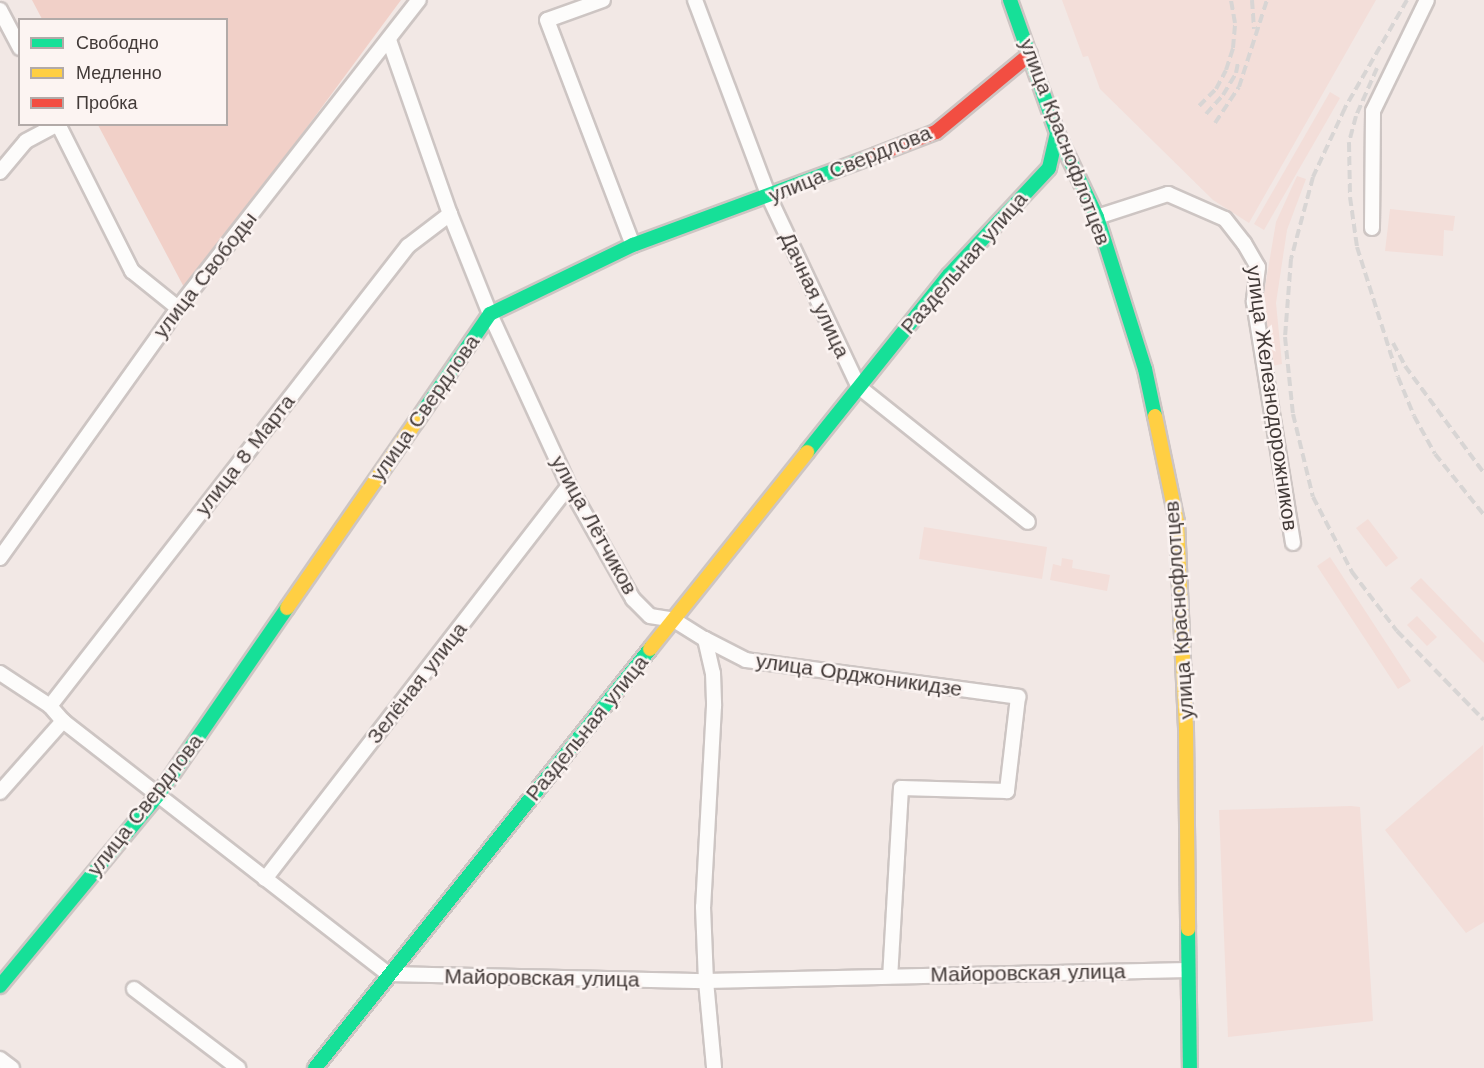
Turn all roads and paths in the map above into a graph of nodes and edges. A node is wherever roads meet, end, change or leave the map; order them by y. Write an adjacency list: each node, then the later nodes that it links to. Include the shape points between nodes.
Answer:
1 (419, 0): 7 (street, улица Свободы)
2 (603, 0): 18 (street, via 547,20)
3 (695, 0): 14 (street, Дачная улица)
4 (1010, 0): 9 (street, улица Краснофлотцев)
5 (1427, 0): 17 (street, via 1373,111)
6 (0, 10): 8 (street)
7 (389, 40): 15 (street, улица Лётчиков); 19 (street, улица Свободы)
8 (18, 44)
9 (1030, 54): 12 (street, улица Краснофлотцев); 14 (street, улица Свердлова, via 936,132)
10 (54, 126): 13 (street, via 26,141)
11 (59, 126): 19 (street, via 132,270)
12 (1057, 133): 16 (street, улица Краснофлотцев); 21 (street, Раздельная улица, via 1049,168 948,274)
13 (0, 172)
14 (769, 197): 18 (street, улица Свердлова); 21 (street, Дачная улица)
15 (450, 214): 20 (street, улица Лётчиков); 29 (street, улица 8 Марта, via 408,246)
16 (1096, 217): 24 (street, улица Железнодорожников, via 1168,194 1225,219 1244,243 1258,267 1254,302); 34 (street, улица Краснофлотцев, via 1145,369 1177,522 1186,729)
17 (1372, 228)
18 (633, 245): 20 (street, улица Свердлова)
19 (178, 308): 25 (street, улица Свободы)
20 (490, 314): 22 (street, улица Лётчиков); 32 (street, улица Свердлова)
21 (859, 387): 23 (street); 26 (street, Раздельная улица)
22 (569, 486): 26 (street, улица Лётчиков, via 633,598 650,616); 33 (street, Зелёная улица)
23 (1028, 522)
24 (1293, 543)
25 (0, 558)
26 (674, 620): 27 (street, улица Лётчиков); 35 (street, Раздельная улица)
27 (705, 639): 36 (street, улица Орджоникидзе, via 746,660 1018,698 1007,791 901,788); 37 (street, via 713,673 714,706 703,908)
28 (0, 673): 29 (street)
29 (50, 706): 30 (street)
30 (63, 721): 31 (street); 32 (street)
31 (0, 792)
32 (158, 795): 33 (street); 38 (street, улица Свердлова)
33 (264, 879): 35 (street)
34 (1188, 970): 36 (street, Майоровская улица); 45 (street, улица Краснофлотцев)
35 (388, 975): 37 (street, Майоровская улица); 43 (street, Раздельная улица)
36 (890, 976): 37 (street, Майоровская улица)
37 (706, 981): 44 (street)
38 (0, 986)
39 (134, 989): 42 (street)
40 (0, 1059): 41 (street)
41 (12, 1068)
42 (238, 1068)
43 (315, 1068)
44 (714, 1068)
45 (1190, 1068)

